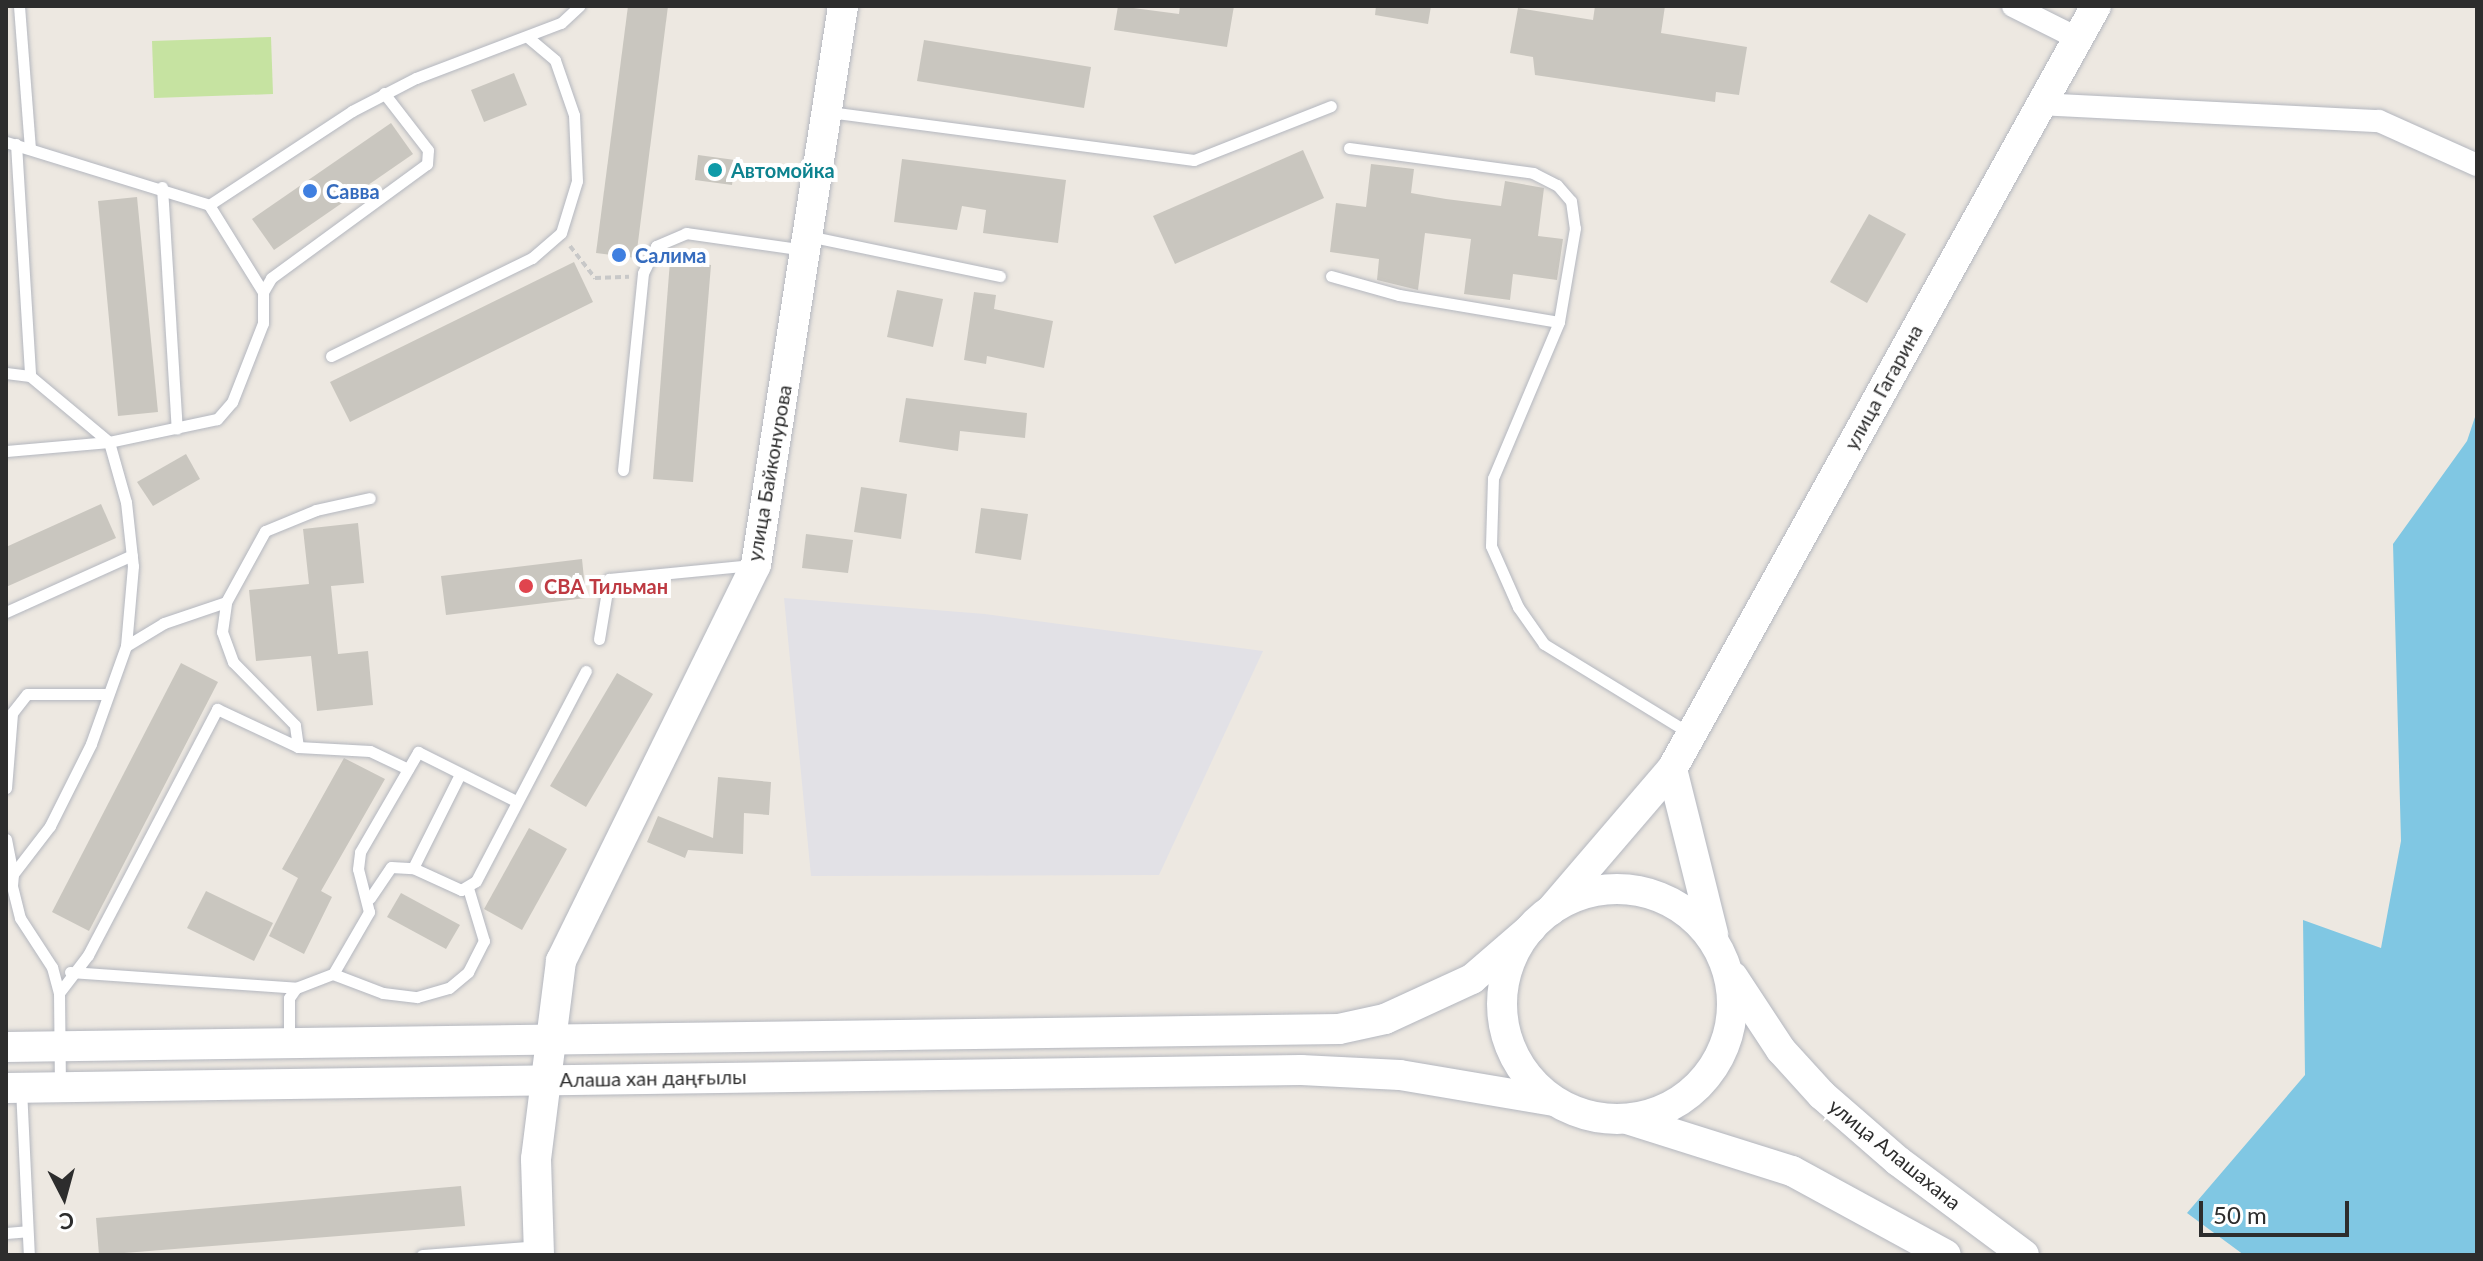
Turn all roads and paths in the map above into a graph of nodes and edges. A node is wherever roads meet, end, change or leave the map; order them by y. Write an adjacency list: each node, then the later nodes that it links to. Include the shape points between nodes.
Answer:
1 (19, 6): 13 (lane)
2 (579, 6): 6 (lane)
3 (843, 6): 11 (main road, улица Байконурова)
4 (2013, 6): 7 (street)
5 (2096, 6): 7 (main road, улица Гагарина)
6 (528, 37): 8 (lane); 18 (lane, via 555,60 574,115 577,181)
7 (2077, 38): 9 (main road, улица Гагарина)
8 (384, 93): 17 (lane); 23 (lane, via 428,150 427,164 271,278)
9 (2039, 104): 15 (street, via 2379,121); 41 (main road, улица Гагарина)
10 (1331, 106): 11 (lane, via 1194,160)
11 (827, 112): 19 (main road, улица Байконурова)
12 (11, 143): 13 (lane); 27 (lane)
13 (30, 148): 16 (lane)
14 (1349, 148): 24 (lane, via 1533,173 1557,185 1576,215)
15 (2477, 165)
16 (162, 187): 17 (lane); 28 (lane)
17 (209, 205): 23 (lane)
18 (561, 233): 20 (path, via 595,278); 25 (lane, via 532,258)
19 (806, 243): 20 (lane, via 686,233 656,246); 21 (lane); 34 (main road, улица Байконурова)
20 (643, 273): 31 (lane)
21 (1000, 276)
22 (1331, 276): 24 (lane, via 1399,295)
23 (263, 292): 28 (lane, via 263,323 232,402 217,419)
24 (1559, 322): 41 (lane, via 1493,478 1487,524 1494,555 1544,644)
25 (331, 356)
26 (6, 373): 27 (lane)
27 (30, 376): 29 (lane)
28 (177, 429): 29 (lane)
29 (109, 442): 30 (lane); 33 (lane, via 126,502)
30 (6, 451)
31 (623, 470)
32 (370, 498): 35 (lane, via 265,531)
33 (132, 555): 36 (lane); 38 (lane)
34 (756, 565): 37 (lane, via 609,579); 59 (main road, улица Байконурова, via 569,941)
35 (226, 602): 38 (lane, via 164,623); 42 (lane, via 222,632 233,662 295,725)
36 (6, 612)
37 (599, 639)
38 (126, 646): 40 (lane)
39 (586, 671): 47 (lane)
40 (108, 694): 46 (lane, via 27,694 12,713); 50 (lane, via 50,826)
41 (1692, 734): 44 (main road, улица Гагарина)
42 (298, 747): 43 (lane, via 370,751); 55 (lane, via 217,709 88,955)
43 (408, 769): 45 (lane, via 418,752); 52 (lane, via 360,852 358,869)
44 (1672, 769): 53 (main road, улица Гагарина); 54 (main road)
45 (460, 774): 47 (lane); 49 (lane)
46 (6, 788)
47 (516, 801): 51 (lane)
48 (6, 839): 50 (lane)
49 (413, 868): 51 (lane); 52 (lane, via 384,872)
50 (10, 882): 58 (lane, via 20,918 52,967)
51 (468, 888): 56 (lane, via 484,941 468,972 449,988 406,996)
52 (370, 898): 56 (lane, via 369,912)
53 (1541, 919): 54 (main road, via 1576,897 1633,891 1682,909); 59 (main road, Алаша хан даңғылы, via 1472,979 1416,1006 1339,1029); 66 (main road, via 1514,953 1502,1008 1517,1063)
54 (1720, 954): 67 (main road, via 1733,1009 1717,1063 1675,1105); 74 (main road, улица Алашахана, via 1765,1028 1822,1095 1898,1161)
55 (70, 972): 57 (lane); 58 (lane)
56 (333, 974): 57 (lane)
57 (296, 988): 60 (lane, via 289,998)
58 (59, 993): 61 (lane)
59 (551, 1043): 60 (main road, Алаша хан даңғылы); 63 (main road, улица Байконурова)
60 (289, 1044): 61 (main road, Алаша хан даңғылы)
61 (60, 1046): 62 (main road, Алаша хан даңғылы); 64 (lane)
62 (6, 1047)
63 (548, 1079): 64 (main road, Алаша хан даңғылы); 66 (main road, Алаша хан даңғылы, via 1301,1070 1400,1075); 70 (main road, улица Байконурова, via 536,1159)
64 (60, 1087): 65 (main road, Алаша хан даңғылы)
65 (14, 1088): 68 (lane)
66 (1554, 1101): 67 (main road)
67 (1625, 1118): 73 (main road, via 1792,1171)
68 (27, 1231): 69 (lane); 71 (lane)
69 (6, 1233)
70 (539, 1250): 72 (lane)
71 (29, 1255)
72 (422, 1255)
73 (1946, 1255)
74 (2024, 1255)

